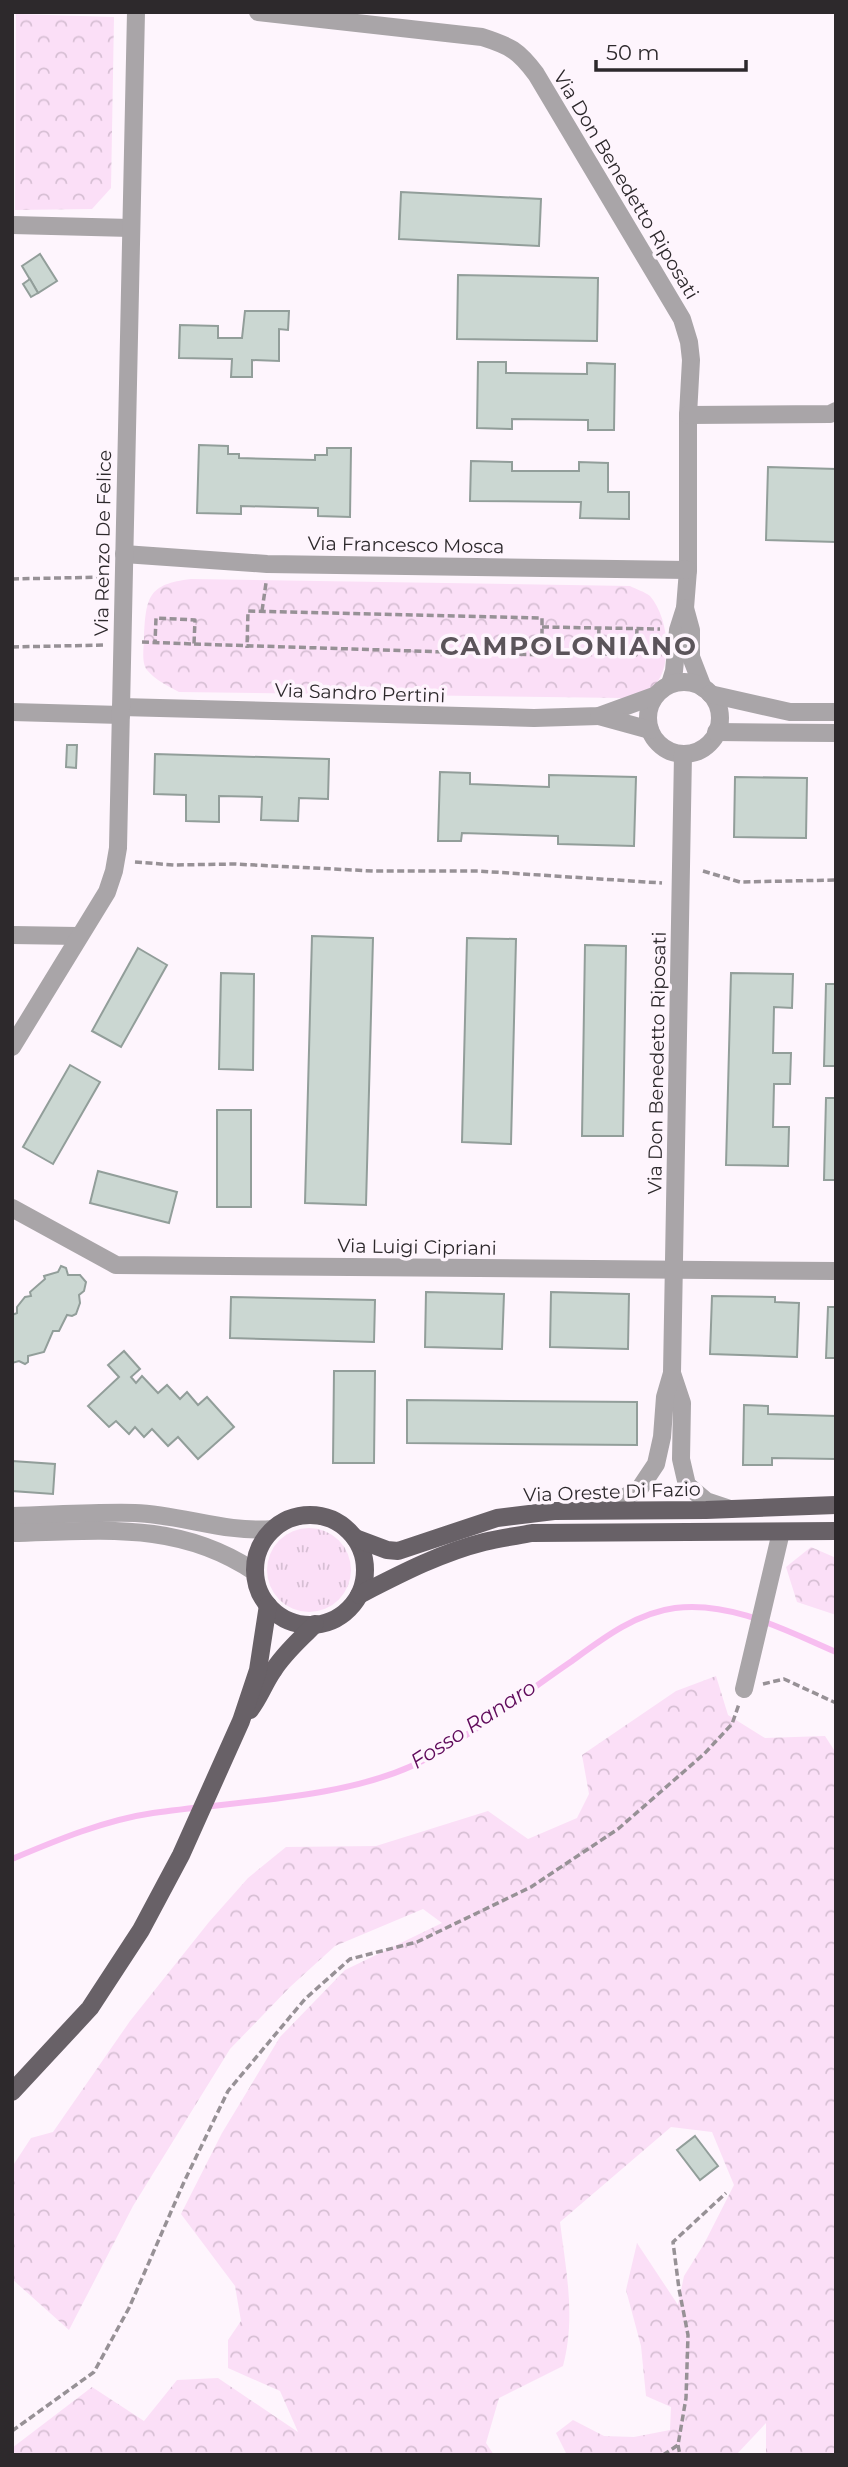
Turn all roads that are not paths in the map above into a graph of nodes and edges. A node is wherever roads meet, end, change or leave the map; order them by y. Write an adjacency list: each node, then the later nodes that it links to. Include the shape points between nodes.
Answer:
1 (136, 12): 4 (street, Via Renzo De Felice)
2 (258, 12): 6 (street, Via Don Benedetto Riposati, via 482,37 521,55 682,319 691,360)
3 (12, 225): 4 (street)
4 (131, 228): 7 (street, Via Renzo De Felice)
5 (836, 411): 6 (street)
6 (688, 415): 8 (street, Via Don Benedetto Riposati)
7 (124, 554): 8 (street, Via Francesco Mosca, via 267,564); 13 (street, Via Renzo De Felice)
8 (688, 570): 9 (street, Via Don Benedetto Riposati)
9 (685, 608): 10 (street, Via Don Benedetto Riposati); 11 (street, Via Don Benedetto Riposati, via 691,657)
10 (670, 684): 11 (street, via 681,682); 12 (street)
11 (706, 691): 15 (street, via 790,712); 18 (street, via 719,712)
12 (654, 696): 16 (street, Via Sandro Pertini); 17 (street, via 649,707)
13 (121, 711): 14 (street, Via Sandro Pertini); 16 (street, Via Sandro Pertini); 22 (street, Via Renzo De Felice, via 116,860 107,892)
14 (12, 712)
15 (836, 712)
16 (599, 716): 17 (street, Via Sandro Pertini)
17 (650, 730): 20 (street, via 663,747)
18 (716, 732): 19 (street); 20 (street, via 702,748)
19 (836, 733)
20 (683, 754): 25 (street, Via Don Benedetto Riposati)
21 (12, 935): 22 (street)
22 (78, 936): 23 (street, Via Renzo De Felice)
23 (12, 1047)
24 (12, 1208): 25 (street, Via Luigi Cipriani, via 116,1265)
25 (674, 1271): 26 (street, Via Luigi Cipriani); 27 (street, Via Don Benedetto Riposati)
26 (836, 1271)
27 (672, 1373): 29 (street, via 682,1403 681,1459 687,1485 706,1501); 30 (street, via 656,1464 640,1488)
28 (836, 1505): 29 (main road, Via Oreste Di Fazio)
29 (730, 1509): 30 (main road, Via Oreste Di Fazio)
30 (604, 1510): 36 (main road, Via Oreste Di Fazio, via 497,1518 398,1551)
31 (12, 1516): 32 (street, via 136,1513 225,1529)
32 (273, 1529): 36 (main road, via 290,1519 318,1516 339,1524); 37 (main road, via 259,1549)
33 (836, 1531): 34 (main road, Via Oreste Di Fazio)
34 (781, 1532): 38 (main road, Via Oreste Di Fazio, via 532,1533 456,1550); 41 (street)
35 (12, 1533): 37 (street, via 137,1531 170,1536 234,1558)
36 (355, 1538): 38 (main road, via 365,1566)
37 (255, 1572): 39 (main road)
38 (359, 1595): 40 (main road, via 341,1615)
39 (268, 1605): 40 (main road, via 294,1622); 42 (main road, via 258,1670)
40 (315, 1624): 42 (main road, via 272,1672 261,1696)
41 (744, 1689)
42 (241, 1721): 43 (main road, via 141,1930 90,2007)
43 (12, 2092)

